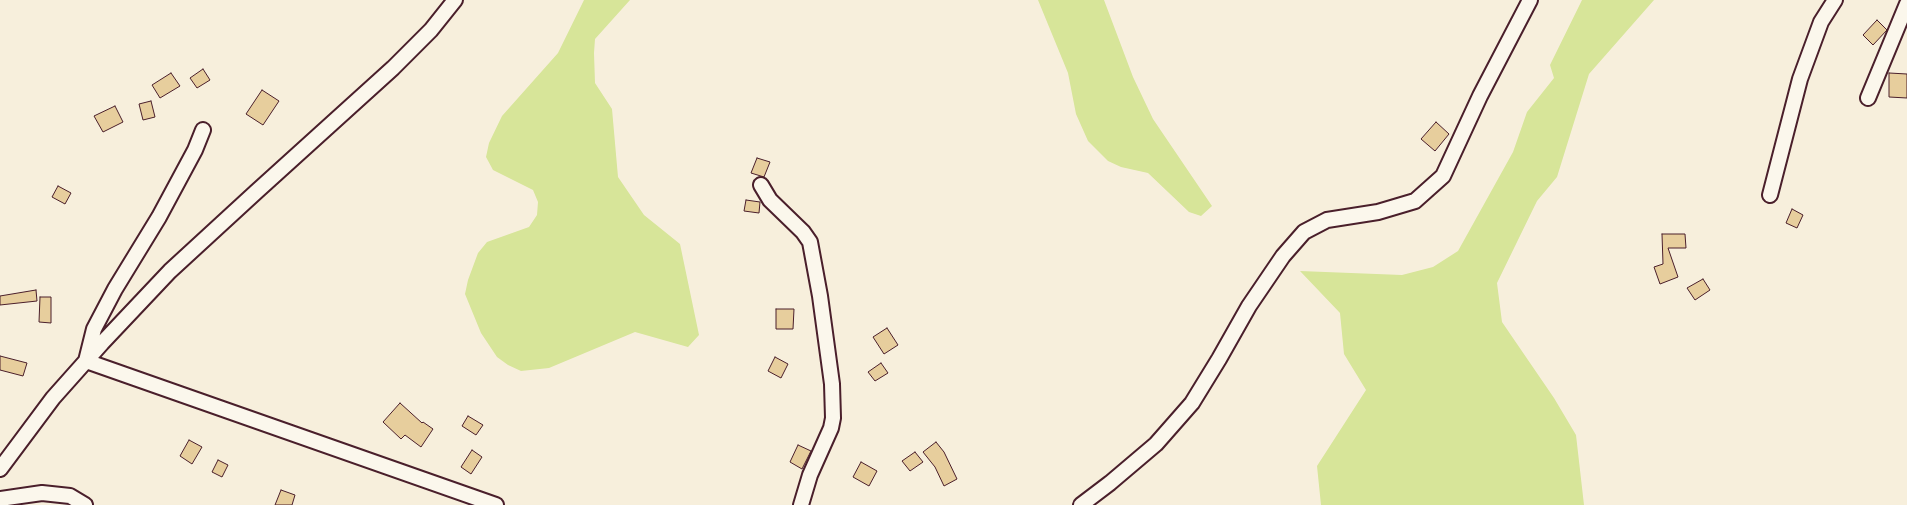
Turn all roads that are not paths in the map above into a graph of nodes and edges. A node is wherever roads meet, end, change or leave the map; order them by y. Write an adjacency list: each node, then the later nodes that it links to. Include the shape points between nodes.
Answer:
1 (455, 0): 9 (street, via 393,68 170,271)
2 (1530, 0): 15 (street, via 1443,176 1415,201 1378,212 1327,220 1304,232 1283,256 1249,306 1192,403 1156,444)
3 (1835, 0): 8 (street, via 1822,22 1800,79)
4 (1907, 4): 5 (street)
5 (1868, 98)
6 (203, 130): 9 (street, via 159,216 94,329)
7 (761, 185): 14 (street, via 770,200 810,242 832,384 831,428 810,475)
8 (1770, 196)
9 (86, 361): 10 (street, via 53,398); 13 (street)
10 (0, 469)
11 (0, 500): 12 (street, via 42,493 70,496)
12 (85, 505)
13 (496, 505)
14 (801, 505)
15 (1081, 505)

